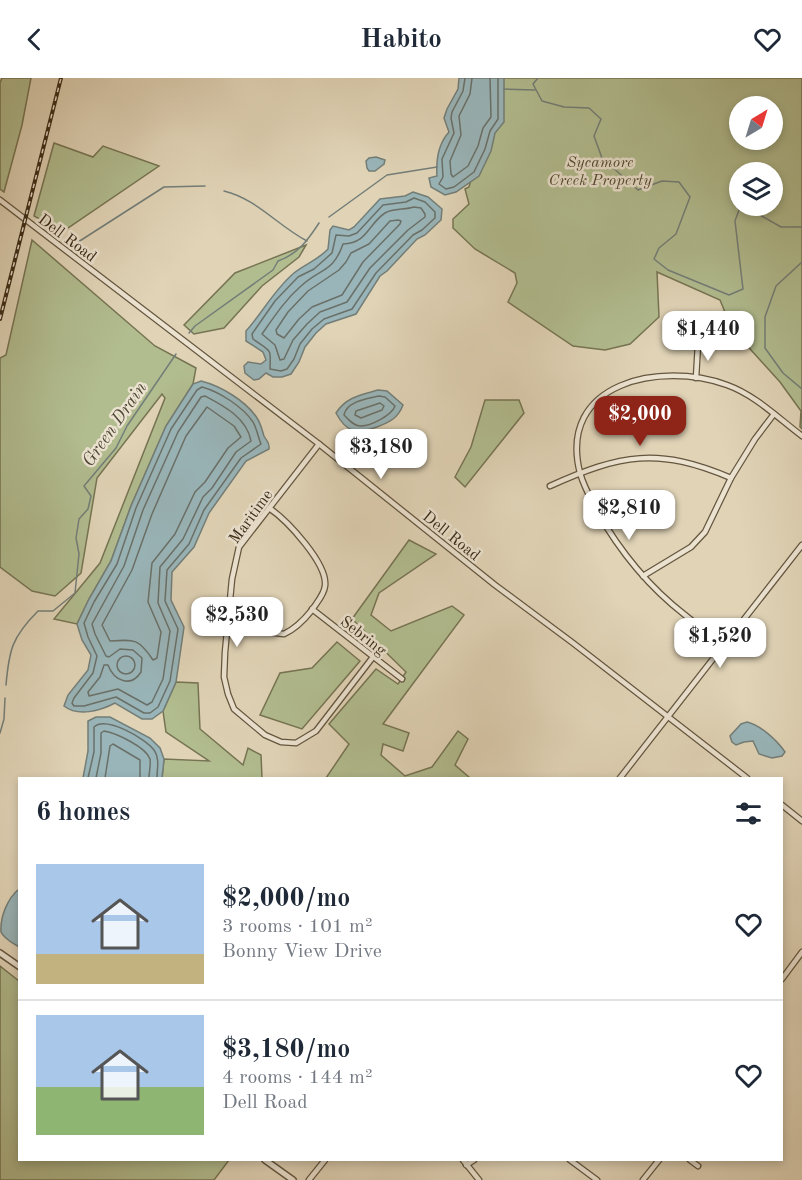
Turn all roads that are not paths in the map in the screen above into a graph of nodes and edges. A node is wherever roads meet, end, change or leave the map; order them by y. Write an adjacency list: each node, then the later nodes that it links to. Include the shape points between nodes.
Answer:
1 (0, 200): 6 (street, Dell Road)
2 (698, 344): 3 (street)
3 (696, 378): 4 (street, via 739,391); 7 (street, via 660,376 611,389 591,406 580,429)
4 (774, 414): 5 (street); 8 (street)
5 (802, 436)
6 (319, 444): 10 (street, Maritime); 18 (street, Dell Road)
7 (580, 473): 8 (street, via 625,460 664,458); 9 (street); 12 (street, via 616,543)
8 (731, 478): 12 (street, via 711,522 698,540)
9 (550, 486)
10 (269, 508): 13 (street, via 295,530 323,570 326,584); 14 (street, Maritime, via 238,547)
11 (802, 545): 15 (street)
12 (643, 576): 15 (street, via 679,611)
13 (312, 609): 14 (street, via 284,634); 16 (street, Sebring)
14 (228, 628): 16 (street, Maritime, via 224,676 234,709 265,735 281,742 296,743 316,731)
15 (725, 645): 18 (street)
16 (373, 657): 17 (street, Sebring)
17 (402, 679)
18 (668, 717): 19 (street); 20 (street, Dell Road)
19 (622, 777)
20 (746, 777)
21 (783, 806): 22 (street)
22 (802, 821)
23 (802, 952): 26 (street)
24 (0, 953): 25 (street)
25 (18, 966)
26 (783, 978)
27 (266, 1161): 36 (street)
28 (325, 1161): 37 (street)
29 (464, 1161): 34 (street)
30 (472, 1161): 34 (street)
31 (571, 1161): 39 (street)
32 (658, 1161): 40 (street)
33 (691, 1161): 35 (street)
34 (466, 1165): 38 (street)
35 (698, 1166)
36 (292, 1180)
37 (309, 1180)
38 (479, 1180)
39 (597, 1180)
40 (643, 1180)

